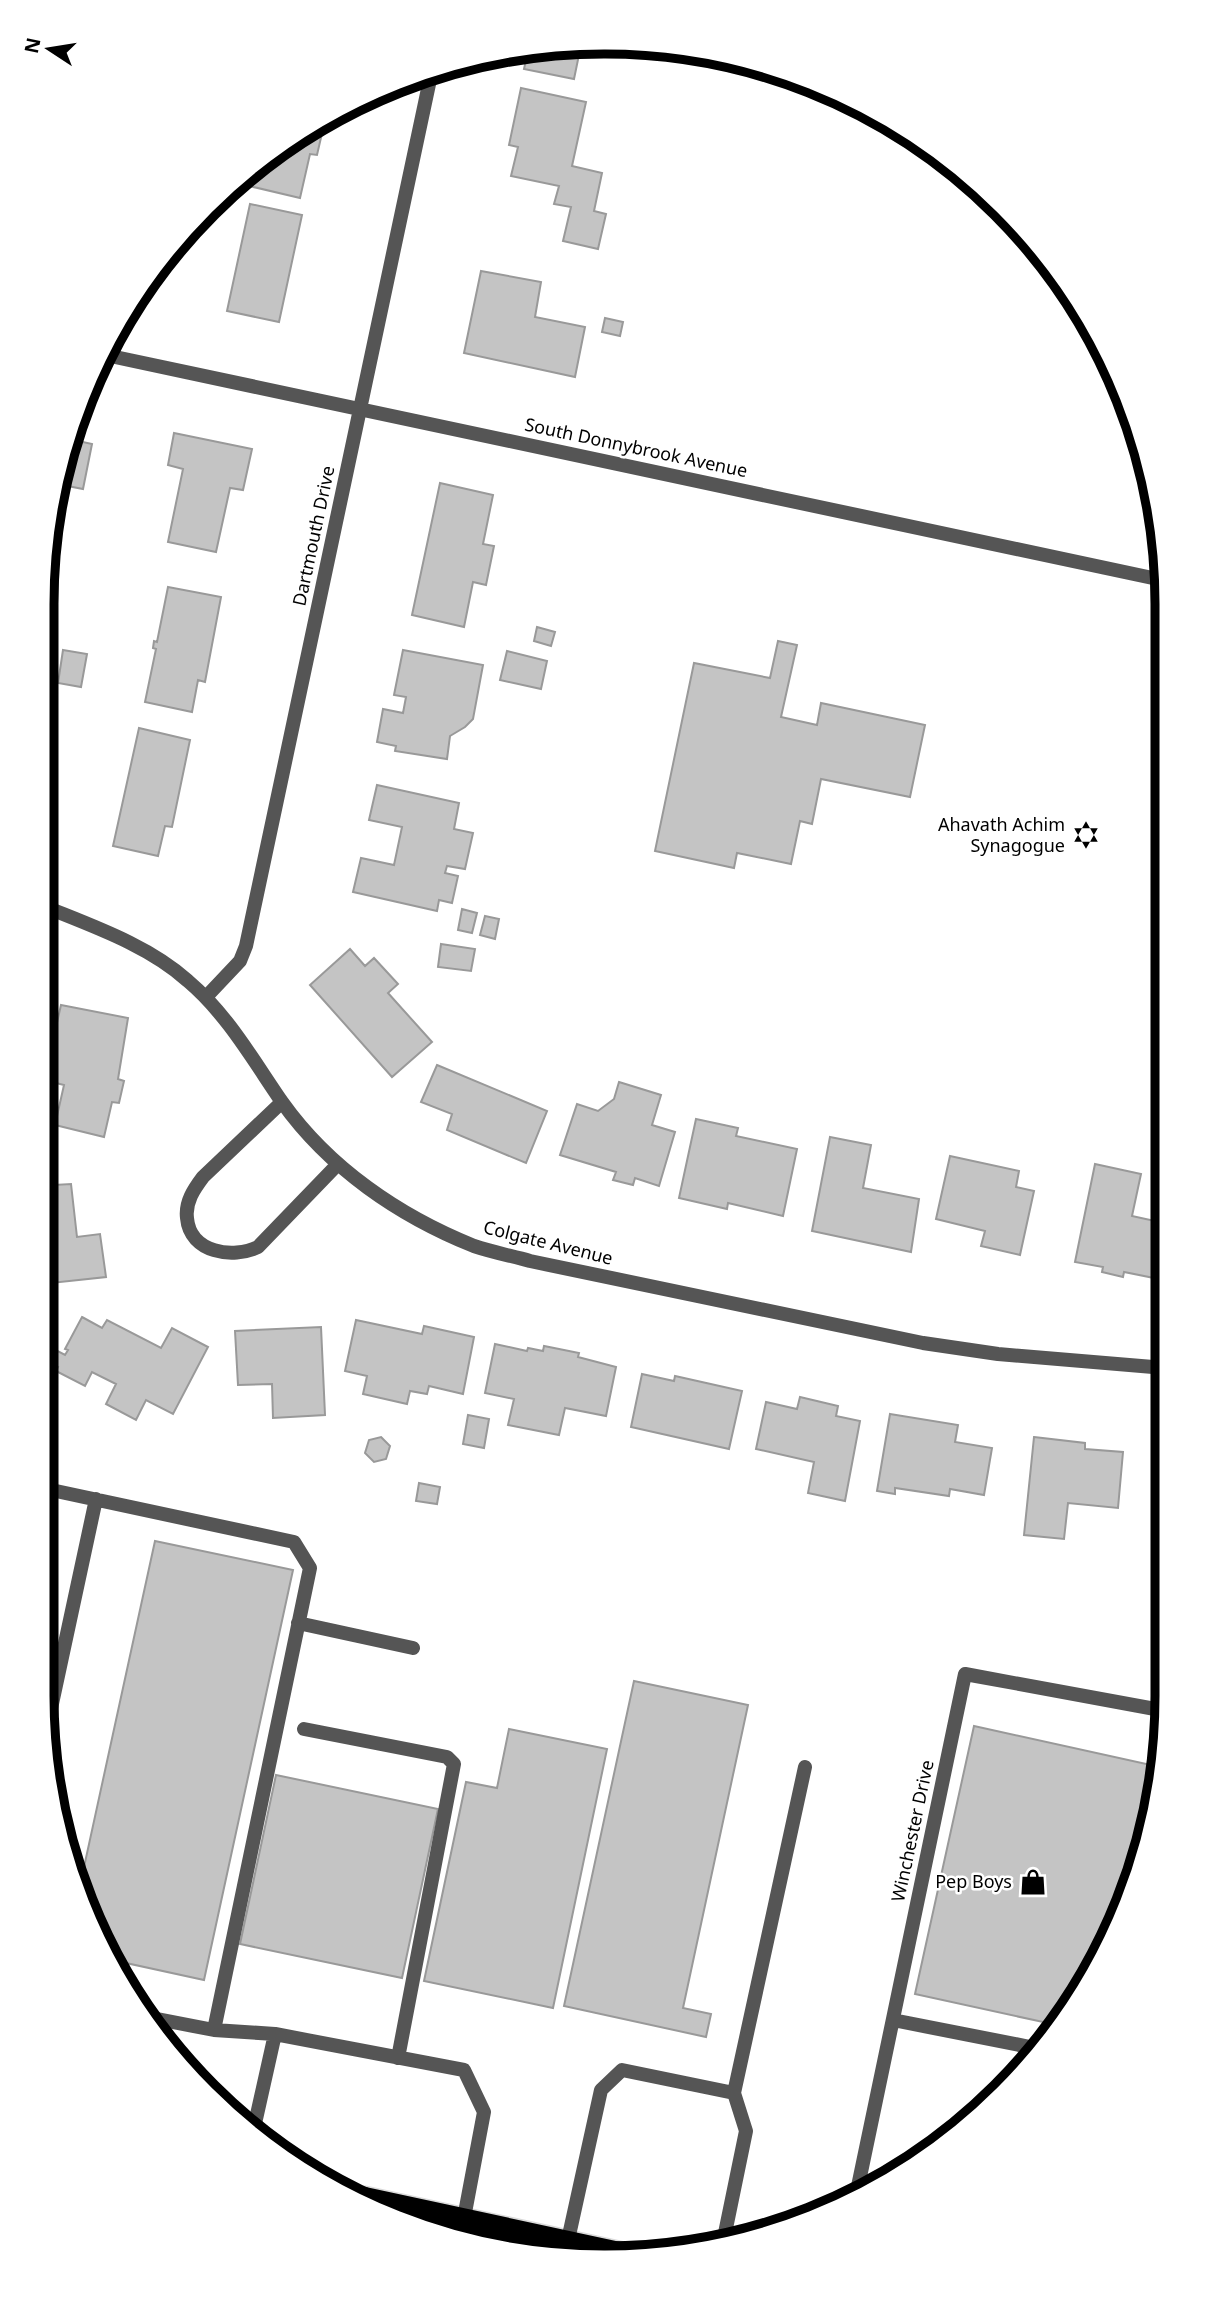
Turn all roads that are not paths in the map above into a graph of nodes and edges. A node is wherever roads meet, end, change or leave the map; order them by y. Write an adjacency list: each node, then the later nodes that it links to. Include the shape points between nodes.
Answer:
1 (429, 83): 3 (street, Dartmouth Drive)
2 (113, 357): 3 (street, South Donnybrook Avenue)
3 (361, 409): 4 (street, South Donnybrook Avenue); 6 (street, Dartmouth Drive, via 246,946 240,961)
4 (1154, 578)
5 (54, 910): 6 (street, Colgate Avenue, via 157,958)
6 (205, 997): 7 (street, Colgate Avenue)
7 (282, 1102): 8 (street, Colgate Avenue, via 306,1134); 8 (street, via 194,1189 187,1218 197,1240 219,1252 246,1253 258,1247)
8 (338, 1164): 9 (street, Colgate Avenue, via 388,1201 451,1235 530,1261 923,1343)
9 (1155, 1367)
10 (54, 1490): 11 (street)
11 (96, 1499): 12 (street, via 294,1542 310,1568); 14 (street)
12 (298, 1623): 13 (street); 20 (street)
13 (414, 1648)
14 (54, 1694)
15 (1155, 1710): 19 (street, Winchester Drive, via 965,1674)
16 (303, 1729): 23 (street, via 447,1757 454,1764)
17 (805, 1767): 24 (street)
18 (160, 2020): 20 (street)
19 (893, 2020): 22 (street); 26 (street, Winchester Drive)
20 (214, 2030): 21 (street)
21 (275, 2034): 23 (street); 25 (street)
22 (1027, 2047)
23 (398, 2058): 28 (street, via 464,2070 484,2112)
24 (734, 2093): 29 (street, via 747,2131); 31 (street, via 622,2070 601,2090)
25 (256, 2120)
26 (859, 2183)
27 (413, 2211): 28 (main road)
28 (464, 2218): 30 (main road)
29 (724, 2232)
30 (566, 2245)
31 (567, 2245)

